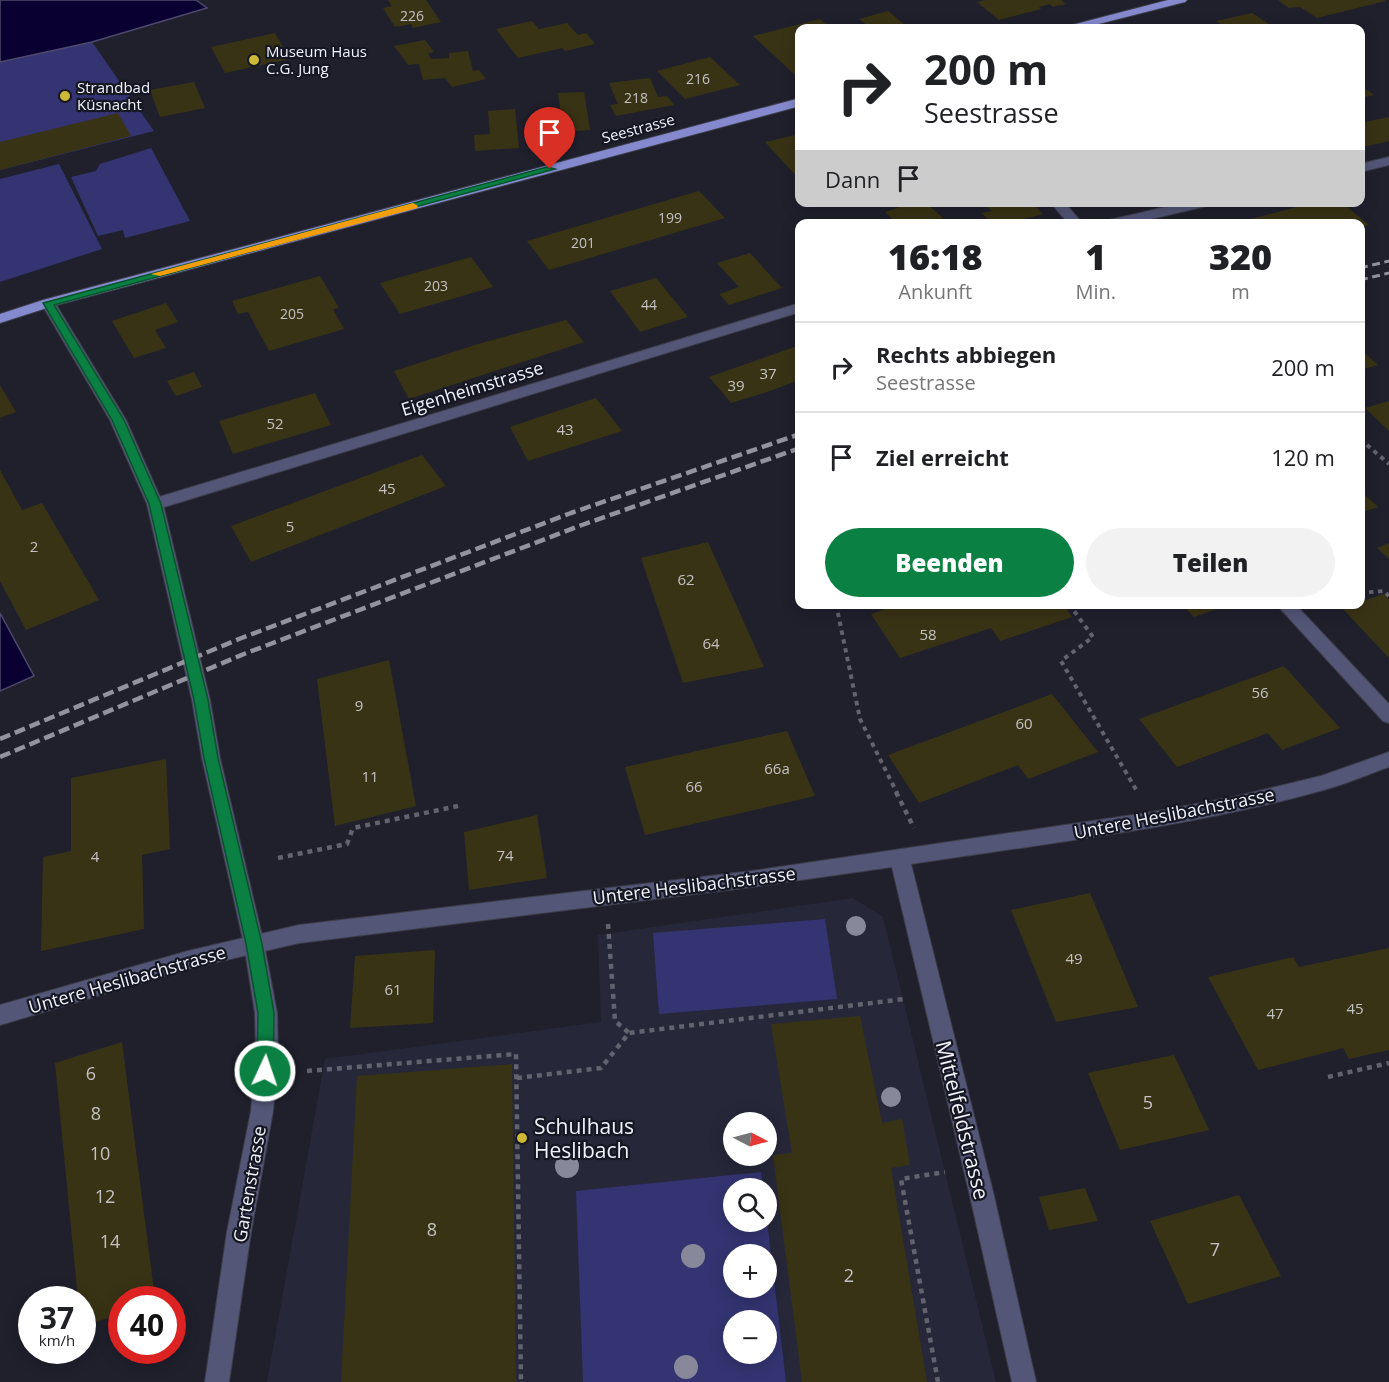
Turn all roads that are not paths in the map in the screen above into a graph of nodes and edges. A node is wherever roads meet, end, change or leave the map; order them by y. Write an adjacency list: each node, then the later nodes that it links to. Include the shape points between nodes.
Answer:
1 (1181, 0): 2 (main road)
2 (1088, 24)
3 (795, 103): 10 (main road, Seestrasse)
4 (1389, 161): 5 (street)
5 (1365, 167)
6 (1061, 207): 8 (street)
7 (1184, 207): 9 (street)
8 (1072, 219)
9 (1132, 219)
10 (48, 303): 12 (main road, Seestrasse); 13 (street, Gartenstrasse, via 118,420)
11 (795, 309): 13 (street, Eigenheimstrasse)
12 (0, 320)
13 (155, 504): 18 (street, Gartenstrasse)
14 (1289, 609): 15 (street)
15 (1389, 716)
16 (1389, 759): 17 (street, Untere Heslibachstrasse, via 1234,805)
17 (900, 858): 18 (street, Untere Heslibachstrasse, via 310,932); 21 (street, Mittelfeldstrasse)
18 (254, 944): 19 (street, Untere Heslibachstrasse); 20 (street, Gartenstrasse, via 266,1013 267,1052 263,1099)
19 (0, 1015)
20 (217, 1382)
21 (1024, 1382)

